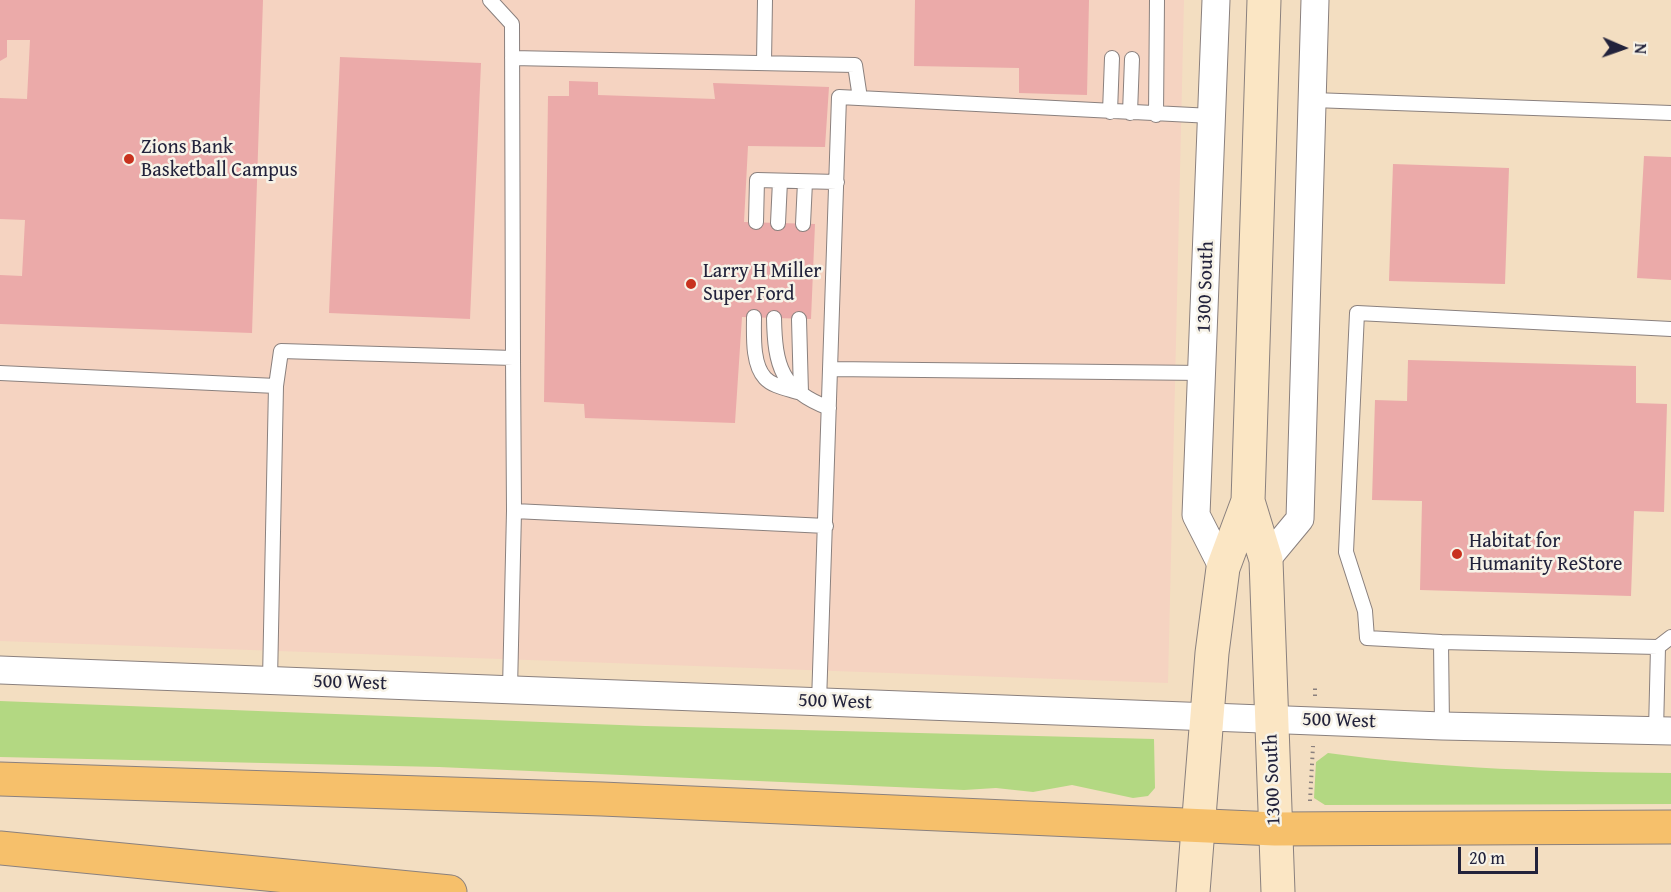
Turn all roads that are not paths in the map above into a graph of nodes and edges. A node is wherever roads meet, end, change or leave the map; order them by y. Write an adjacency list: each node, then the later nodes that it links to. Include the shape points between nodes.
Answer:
1 (489, 0): 7 (lane, via 512,24)
2 (765, 0): 10 (lane)
3 (1157, 0): 16 (lane)
4 (1216, 0): 17 (street, 1300 South)
5 (1264, 0): 35 (main road, 1300 South)
6 (1315, 0): 12 (street)
7 (512, 58): 10 (lane); 28 (lane)
8 (1112, 58): 13 (lane)
9 (1132, 60): 14 (lane)
10 (764, 62): 11 (lane, via 855,65)
11 (860, 98): 13 (lane); 20 (lane, via 838,96)
12 (1312, 100): 15 (lane); 38 (street, via 1300,519)
13 (1110, 112): 14 (lane)
14 (1130, 113): 16 (lane)
15 (1671, 113)
16 (1156, 115): 17 (lane)
17 (1212, 116): 30 (street, 1300 South)
18 (780, 181): 19 (lane); 21 (lane, via 757,180); 22 (lane)
19 (805, 182): 20 (lane); 23 (lane)
20 (837, 182): 29 (lane)
21 (756, 222)
22 (778, 223)
23 (803, 224)
24 (754, 317): 33 (lane, via 754,346 765,378)
25 (774, 318): 33 (lane, via 775,354 780,369)
26 (799, 319): 33 (lane)
27 (1671, 329): 41 (lane, via 1357,313 1346,552 1365,611 1367,638)
28 (513, 358): 32 (lane, via 281,351); 36 (lane)
29 (830, 369): 30 (lane); 34 (lane)
30 (1203, 373): 39 (street, 1300 South, via 1197,515)
31 (0, 374): 32 (lane)
32 (276, 386): 44 (lane)
33 (801, 393): 34 (lane)
34 (830, 408): 37 (lane)
35 (1248, 501): 38 (main road, 1300 South); 39 (main road, 1300 South)
36 (514, 511): 37 (lane); 45 (lane)
37 (826, 526): 46 (lane)
38 (1266, 560): 48 (main road, 1300 South)
39 (1223, 568): 47 (main road, 1300 South)
40 (1671, 637): 42 (lane)
41 (1441, 642): 42 (lane); 49 (lane)
42 (1658, 647): 50 (lane)
43 (0, 670): 44 (street, 500 West)
44 (270, 680): 45 (street, 500 West)
45 (510, 689): 46 (street, 500 West)
46 (819, 702): 47 (street, 500 West)
47 (1206, 716): 48 (street, 500 West); 52 (main road, 1300 South)
48 (1271, 718): 49 (street, 500 West); 54 (main road, 1300 South)
49 (1442, 726): 50 (street, 500 West)
50 (1663, 731)
51 (0, 779): 52 (highway, via 602,800)
52 (1198, 827): 54 (highway); 57 (main road, 1300 South)
53 (1671, 827): 54 (highway)
54 (1275, 829): 58 (main road, 1300 South)
55 (0, 848): 56 (highway)
56 (450, 892)
57 (1193, 892)
58 (1278, 892)

